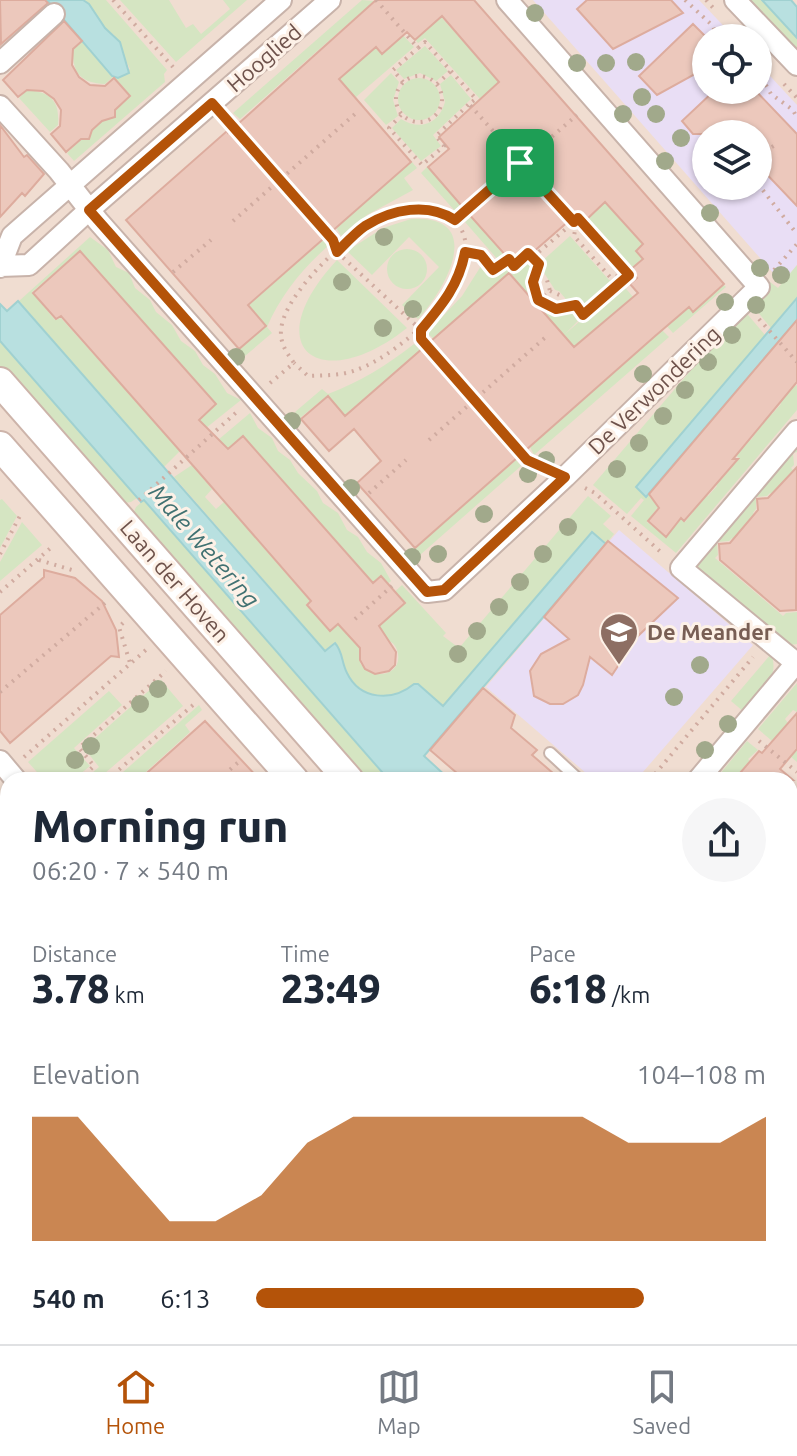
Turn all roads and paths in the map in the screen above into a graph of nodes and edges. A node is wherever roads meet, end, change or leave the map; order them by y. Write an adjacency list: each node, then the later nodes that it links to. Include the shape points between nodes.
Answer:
1 (113, 0): 15 (path)
2 (330, 0): 19 (street, Hooglied)
3 (376, 0): 10 (path)
4 (507, 0): 18 (street)
5 (685, 0): 9 (path)
6 (735, 0): 12 (street)
7 (270, 4): 15 (street, Hooglied)
8 (54, 14): 11 (street)
9 (711, 24)
10 (418, 48): 13 (path, via 425,42); 14 (path, via 393,70)
11 (0, 63)
12 (797, 65)
13 (451, 71): 16 (path); 20 (path, via 476,99)
14 (403, 82): 16 (path, via 422,76); 23 (path, via 395,101)
15 (187, 84): 29 (street, Hooglied)
16 (437, 84): 23 (path, via 442,101 435,117 419,123)
17 (772, 95): 24 (path)
18 (594, 100): 27 (path); 45 (street)
19 (212, 103): 28 (path); 31 (street, Hooglied)
20 (469, 104): 23 (path, via 436,136 444,146 422,165 389,128); 27 (path)
21 (0, 106): 29 (street)
22 (355, 114): 28 (path)
23 (401, 115)
24 (797, 118)
25 (777, 144): 26 (path)
26 (772, 147)
27 (520, 163): 32 (path); 34 (path)
28 (280, 181): 33 (path); 38 (path, via 333,240)
29 (69, 184): 31 (street); 41 (street, Hooglied, via 12,236)
30 (770, 200): 35 (path)
31 (89, 210): 41 (street, Hooglied, via 29,265); 44 (street, De Verwondering)
32 (455, 220): 38 (path, via 442,212 396,212 365,226); 39 (path)
33 (233, 221)
34 (574, 222): 40 (path); 42 (path, via 578,218); 42 (path, via 574,236 610,277)
35 (797, 234)
36 (211, 240): 44 (path)
37 (797, 244): 45 (path)
38 (337, 252): 50 (path); 53 (path, via 309,276 286,314 282,344)
39 (465, 252): 40 (path, via 481,255 493,270 509,259 514,266 528,253); 50 (path, via 452,291)
40 (533, 257): 48 (path, via 539,264 533,282)
41 (0, 266)
42 (629, 275): 48 (path, via 583,315 576,305 556,309)
43 (547, 280): 46 (path)
44 (155, 286): 55 (street, De Verwondering)
45 (759, 287): 61 (street, De Verwondering)
46 (550, 291): 47 (path); 48 (path)
47 (562, 296)
48 (538, 300)
49 (758, 319): 52 (path)
50 (421, 330): 53 (path, via 357,370 308,376); 56 (path, via 421,339)
51 (548, 335): 56 (path)
52 (797, 362)
53 (294, 363): 55 (path)
54 (0, 382): 90 (street, Laan der Hoven)
55 (253, 397): 64 (path); 69 (street, De Verwondering)
56 (473, 400): 58 (path); 61 (path, via 527,460)
57 (797, 431): 68 (street)
58 (429, 440)
59 (0, 446): 89 (street, Laan der Hoven)
60 (406, 460): 62 (path)
61 (565, 477): 68 (path, via 595,493); 69 (street, De Verwondering, via 444,590 427,592)
62 (366, 496)
63 (25, 502): 66 (path)
64 (133, 505)
65 (59, 541): 67 (path)
66 (0, 554)
67 (37, 560): 70 (path, via 74,570); 71 (path)
68 (681, 568): 75 (street)
69 (409, 571): 74 (path)
70 (71, 574)
71 (0, 592)
72 (109, 599): 80 (path)
73 (128, 619): 78 (path, via 119,627)
74 (355, 619)
75 (768, 640): 77 (street); 92 (path)
76 (151, 645): 78 (path)
77 (797, 662): 82 (street)
78 (130, 664): 85 (path)
79 (170, 667): 86 (path, via 79,748 94,766)
80 (0, 692)
81 (199, 699): 87 (path)
82 (743, 727): 93 (street); 94 (path)
83 (550, 753): 91 (lane)
84 (247, 755): 88 (path)
85 (11, 768)
86 (88, 772)
87 (116, 772)
88 (227, 772)
89 (287, 772)
90 (342, 772)
91 (571, 772)
92 (657, 772)
93 (705, 772)
94 (797, 772)

